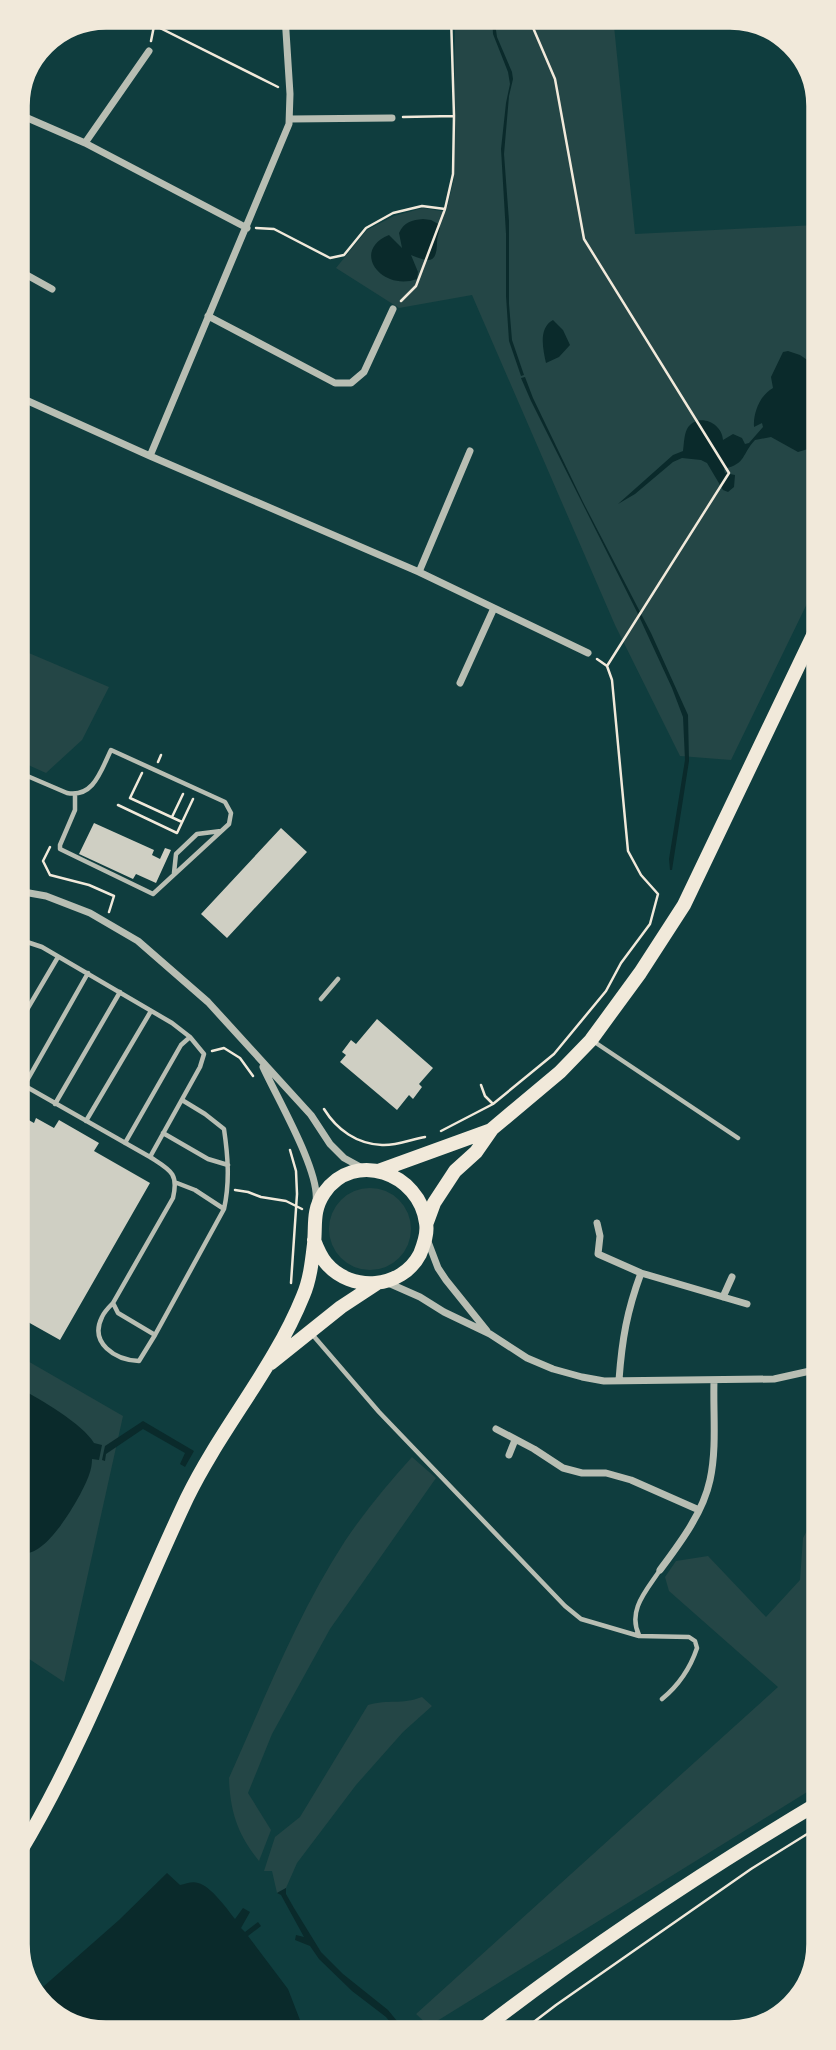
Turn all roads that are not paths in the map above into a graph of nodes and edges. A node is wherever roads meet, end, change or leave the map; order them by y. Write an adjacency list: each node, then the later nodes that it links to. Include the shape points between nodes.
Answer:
1 (286, 28): 5 (street)
2 (149, 51): 6 (street)
3 (28, 118): 6 (street)
4 (392, 118): 5 (street)
5 (290, 119): 7 (street)
6 (85, 143): 7 (street)
7 (247, 228): 11 (street)
8 (28, 276): 9 (street)
9 (52, 289)
10 (393, 309): 11 (street, via 364,372 351,383 335,383)
11 (208, 316): 14 (street)
12 (28, 401): 14 (street)
13 (470, 451): 15 (street)
14 (150, 456): 15 (street)
15 (419, 572): 16 (street)
16 (494, 608): 18 (street); 19 (street)
17 (808, 646): 34 (highway, via 684,905)
18 (588, 653)
19 (460, 683)
20 (28, 776): 21 (lane)
21 (75, 795): 22 (lane, via 95,783 111,750 225,802 231,813 229,824); 23 (lane, via 62,851 153,894)
22 (221, 831): 23 (lane); 23 (lane, via 197,834 176,854)
23 (174, 875)
24 (28, 893): 35 (street, via 90,913 138,941 208,1002)
25 (28, 942): 26 (lane)
26 (58, 956): 27 (lane); 31 (lane)
27 (88, 974): 29 (lane); 36 (lane)
28 (338, 979): 30 (lane)
29 (120, 992): 32 (lane); 39 (lane)
30 (321, 999)
31 (28, 1008)
32 (150, 1011): 33 (lane); 40 (lane)
33 (190, 1037): 38 (lane, via 204,1054); 44 (lane)
34 (591, 1040): 41 (highway); 43 (lane)
35 (259, 1060): 47 (street, via 344,1158); 50 (street, via 307,1161 317,1196)
36 (28, 1073)
37 (28, 1088): 39 (lane)
38 (182, 1100): 42 (lane); 46 (lane, via 224,1129)
39 (55, 1104): 40 (lane)
40 (86, 1121): 44 (lane)
41 (492, 1129): 47 (highway); 52 (highway, via 447,1183 434,1203)
42 (163, 1133): 45 (lane); 46 (lane, via 208,1159)
43 (738, 1138)
44 (125, 1143): 45 (lane)
45 (150, 1157): 48 (lane, via 170,1170)
46 (228, 1164): 49 (lane)
47 (372, 1171): 50 (highway, via 335,1182); 52 (highway, via 397,1177 412,1189 421,1203)
48 (177, 1183): 49 (lane); 58 (lane, via 173,1198)
49 (224, 1209): 62 (lane)
50 (315, 1213): 53 (highway)
51 (597, 1223): 54 (street, via 598,1254)
52 (426, 1230): 56 (highway, via 410,1267); 61 (street, via 438,1268)
53 (314, 1240): 56 (highway, via 327,1265 341,1276 358,1283); 63 (highway, via 303,1296)
54 (641, 1273): 57 (street); 65 (street, via 621,1343)
55 (732, 1277): 57 (street)
56 (381, 1283): 60 (highway); 61 (street, via 420,1297)
57 (723, 1297): 59 (street)
58 (113, 1303): 62 (lane, via 118,1313); 62 (lane, via 97,1332 110,1352 139,1361)
59 (747, 1304)
60 (310, 1332): 63 (highway); 72 (lane, via 379,1412 565,1606 581,1619)
61 (490, 1334): 65 (street, via 552,1368 604,1381)
62 (155, 1335)
63 (268, 1366): 75 (highway, via 188,1495 68,1766)
64 (808, 1372): 66 (street, via 774,1379)
65 (619, 1380): 66 (street)
66 (714, 1381): 70 (street, via 713,1457)
67 (496, 1429): 68 (street)
68 (515, 1440): 69 (street); 70 (street, via 563,1468 631,1480)
69 (509, 1455)
70 (699, 1510): 71 (street)
71 (660, 1570): 72 (lane, via 636,1609)
72 (639, 1636): 73 (lane, via 680,1635 695,1641 697,1648 685,1675)
73 (662, 1699)
74 (808, 1809): 76 (highway, via 736,1852)
75 (28, 1838)
76 (492, 2022)

